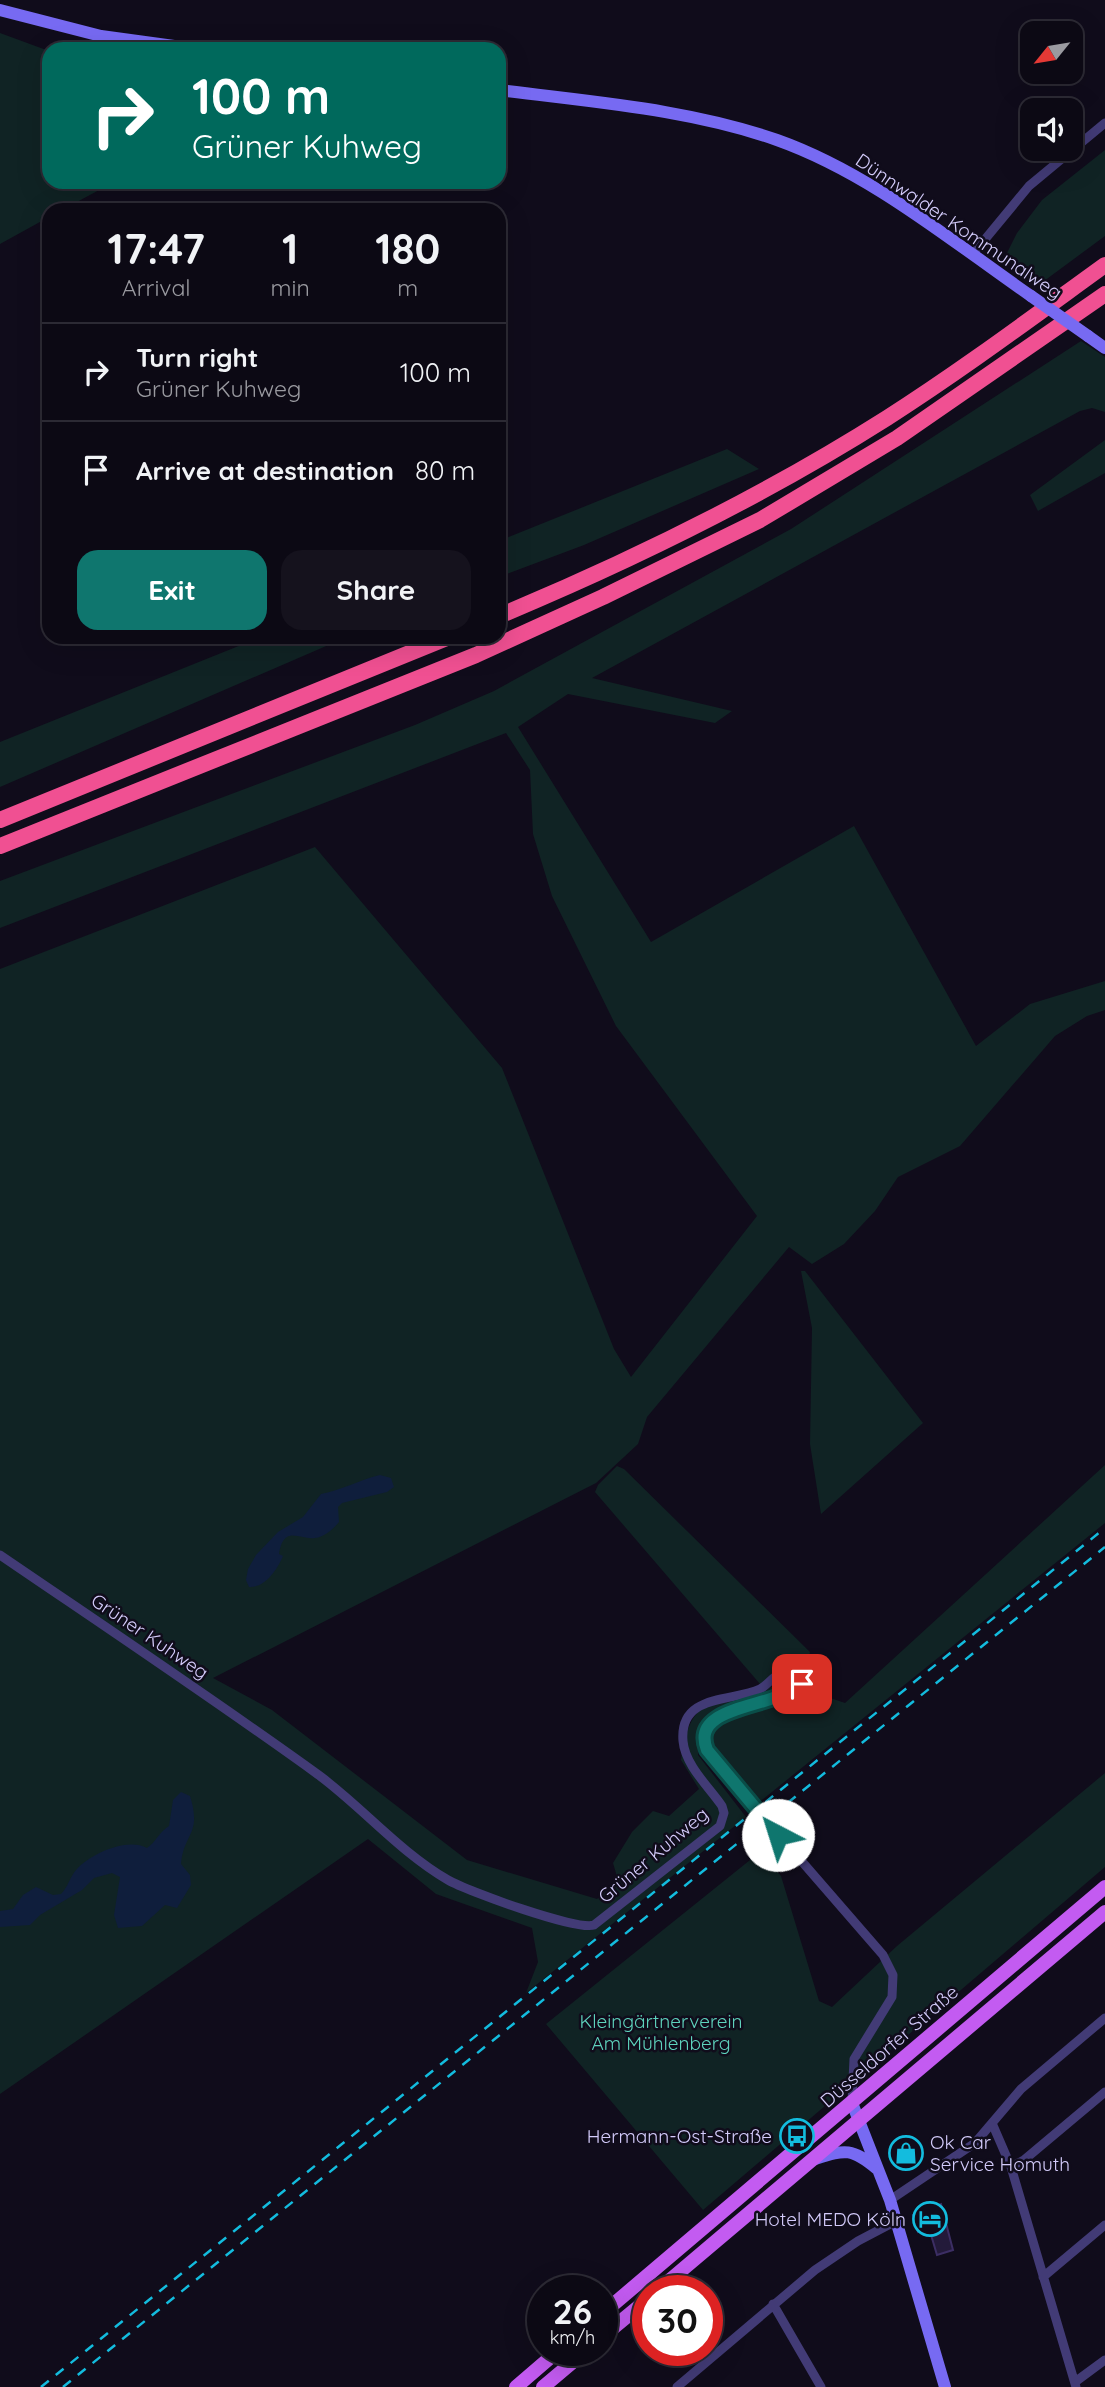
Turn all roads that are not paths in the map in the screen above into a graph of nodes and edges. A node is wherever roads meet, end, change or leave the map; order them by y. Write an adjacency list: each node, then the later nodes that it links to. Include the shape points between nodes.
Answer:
1 (0, 10): 2 (main road, via 101,36)
2 (145, 42)
3 (506, 91): 5 (main road, Dünnwalder Kommunalweg, via 674,116 778,141 845,172)
4 (1105, 123): 5 (street, via 1029,186)
5 (972, 256): 8 (main road, Dünnwalder Kommunalweg, bridge)
6 (1105, 265): 9 (highway, via 1006,338 874,425 669,540)
7 (1105, 295): 10 (highway, via 897,438 760,520)
8 (1105, 348)
9 (506, 613)
10 (506, 641)
11 (433, 644): 13 (highway)
12 (500, 644): 14 (highway)
13 (0, 820)
14 (0, 846)
15 (0, 1555): 20 (street, Grüner Kuhweg, bridge, via 321,1777 420,1863 460,1886 581,1927 594,1925 720,1826 722,1806 685,1751 682,1739 693,1712 710,1700 758,1690 778,1676 790,1675 802,1684 792,1693 719,1716 709,1722 703,1741 883,1955 893,1975 892,1997 854,2059)
16 (1105, 1887): 20 (main road, Düsseldorfer Straße)
17 (1105, 1912): 21 (main road, Düsseldorfer Straße)
18 (1105, 2018): 22 (street, via 1021,2089)
19 (1105, 2092): 24 (street)
20 (852, 2103): 21 (main road); 31 (main road, Düsseldorfer Straße)
21 (859, 2121): 23 (main road, Düsseldorfer Straße); 25 (main road)
22 (992, 2123): 24 (street); 26 (street, via 975,2143)
23 (813, 2160): 25 (main road, via 848,2151); 29 (main road, Düsseldorfer Straße)
24 (1011, 2167): 30 (street)
25 (878, 2169): 26 (main road)
26 (890, 2200): 27 (main road)
27 (896, 2221): 32 (street, via 830,2258); 43 (main road)
28 (1105, 2225): 30 (street)
29 (676, 2275)
30 (1043, 2277): 38 (street)
31 (618, 2300)
32 (773, 2304): 41 (street); 42 (street)
33 (632, 2312): 34 (main road)
34 (618, 2324)
35 (1105, 2360): 38 (street)
36 (540, 2366): 39 (main road)
37 (568, 2366): 40 (main road)
38 (1075, 2385)
39 (516, 2387)
40 (543, 2387)
41 (677, 2387)
42 (821, 2387)
43 (945, 2387)

